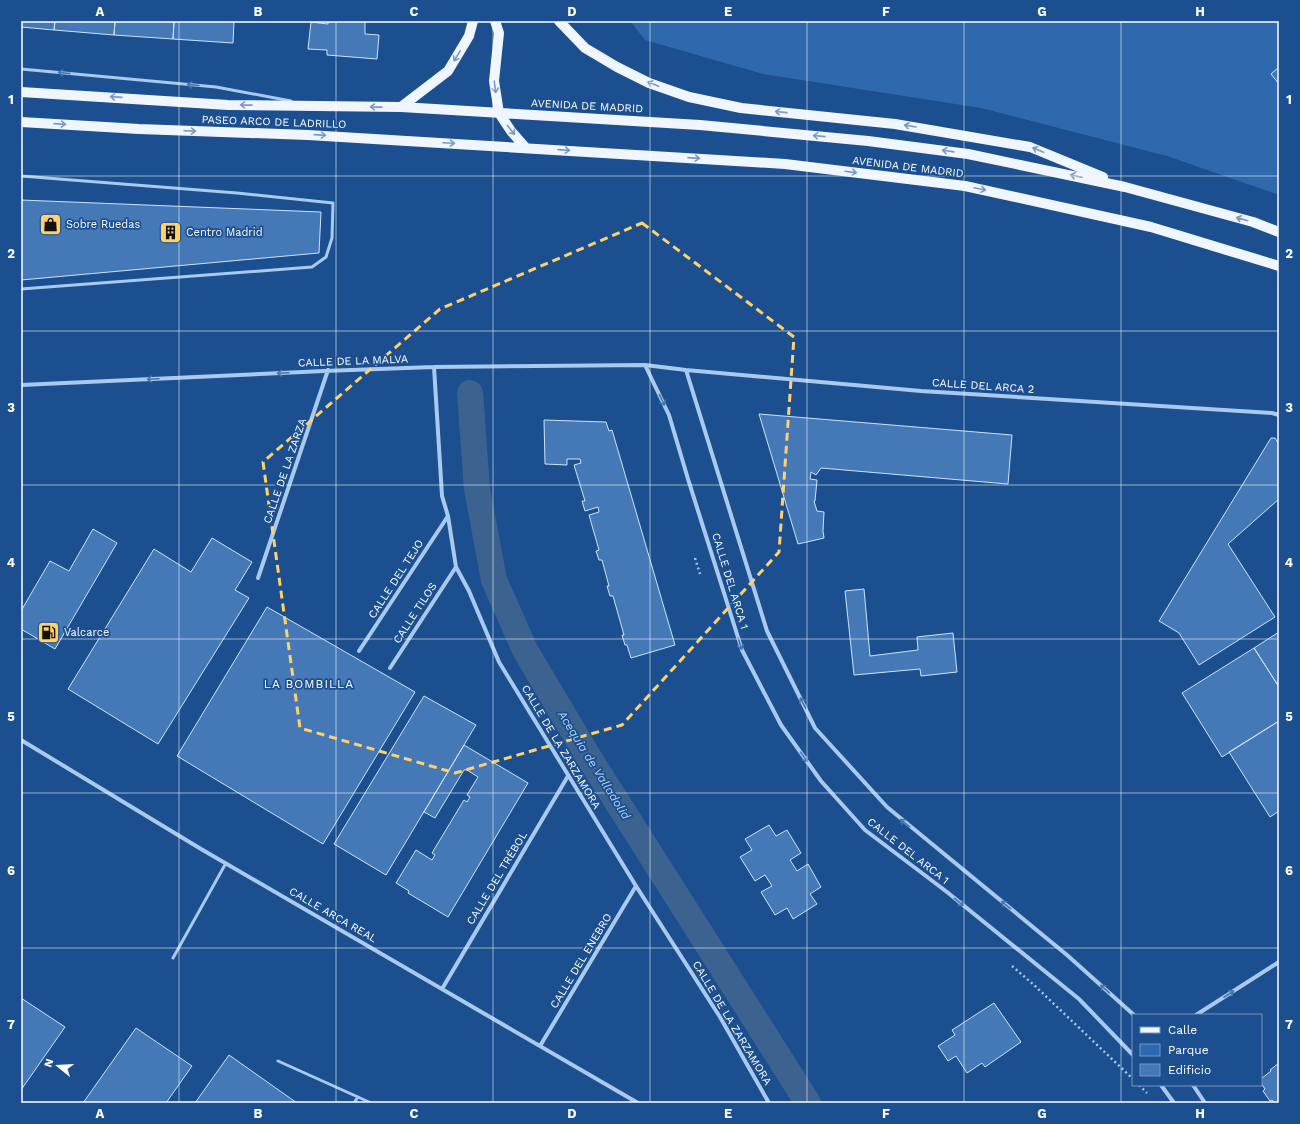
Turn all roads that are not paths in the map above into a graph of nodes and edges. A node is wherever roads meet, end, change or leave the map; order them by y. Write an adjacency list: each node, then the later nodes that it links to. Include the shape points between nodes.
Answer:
1 (473, 21): 7 (main road, one-way to 7, via 469,36 448,71)
2 (495, 21): 8 (main road, one-way to 8, via 499,33 494,81)
3 (559, 21): 12 (main road, AVENIDA DE MADRID, one-way to 3, via 1030,147 895,124 741,108 690,98 649,83 617,67 585,48)
4 (21, 69): 6 (lane, PASEO ARCO DE LADRILLO, one-way to 4, via 216,87)
5 (21, 92): 6 (main road, PASEO ARCO DE LADRILLO, one-way to 5, via 228,104)
6 (314, 106): 7 (main road, PASEO ARCO DE LADRILLO, one-way to 6)
7 (401, 107): 8 (main road, PASEO ARCO DE LADRILLO)
8 (499, 113): 10 (main road, one-way to 10); 12 (main road, AVENIDA DE MADRID, one-way to 8, via 968,154 868,140 700,125)
9 (21, 122): 10 (main road, PASEO ARCO DE LADRILLO, one-way to 10)
10 (525, 147): 14 (main road, AVENIDA DE MADRID, one-way to 14, via 785,164 965,186 1151,226)
11 (21, 176): 15 (lane, via 333,203 332,238 326,257 312,268)
12 (1125, 187): 13 (main road, AVENIDA DE MADRID, one-way to 12, via 1253,222)
13 (1279, 232)
14 (1279, 266)
15 (21, 289)
16 (645, 365): 17 (street, CALLE DE LA MALVA); 19 (street, CALLE DE LA MALVA); 37 (street, CALLE DEL ARCA 1, one-way to 37, via 669,415 742,650 781,725 821,781 865,830 947,892 1079,999)
17 (434, 367): 18 (street, CALLE DE LA MALVA); 22 (street, CALLE DE LA ZARZAMORA, via 442,496)
18 (328, 370): 20 (street, CALLE DE LA MALVA, one-way to 20); 24 (street, CALLE DE LA ZARZA)
19 (686, 370): 21 (street, CALLE DEL ARCA 2, via 921,391); 34 (street, CALLE DEL ARCA 1, one-way to 19, via 1067,955 886,807 816,728 767,631)
20 (21, 385)
21 (1279, 415)
22 (448, 516): 23 (street, CALLE DE LA ZARZAMORA); 25 (street, CALLE DEL TEJO)
23 (456, 567): 26 (street, CALLE TILOS); 28 (street, CALLE DE LA ZARZAMORA, via 499,662)
24 (258, 578)
25 (360, 651)
26 (390, 668)
27 (21, 740): 29 (street, CALLE ARCA REAL)
28 (568, 776): 30 (street, CALLE DE LA ZARZAMORA); 33 (street, CALLE DEL TRÉBOL)
29 (226, 863): 31 (lane); 33 (street, CALLE ARCA REAL)
30 (636, 886): 36 (street, CALLE DEL ENEBRO); 45 (street, CALLE DE LA ZARZAMORA, via 720,1017)
31 (172, 958)
32 (1279, 962): 35 (street, one-way to 32)
33 (442, 989): 36 (street, CALLE ARCA REAL)
34 (1133, 1014)
35 (1198, 1014)
36 (540, 1046): 44 (street, CALLE ARCA REAL)
37 (1132, 1054)
38 (278, 1061): 41 (lane)
39 (1162, 1086): 46 (street)
40 (1194, 1086): 47 (street)
41 (358, 1097): 42 (lane); 43 (lane)
42 (354, 1103)
43 (371, 1103)
44 (638, 1103)
45 (769, 1103)
46 (1174, 1103)
47 (1205, 1103)

